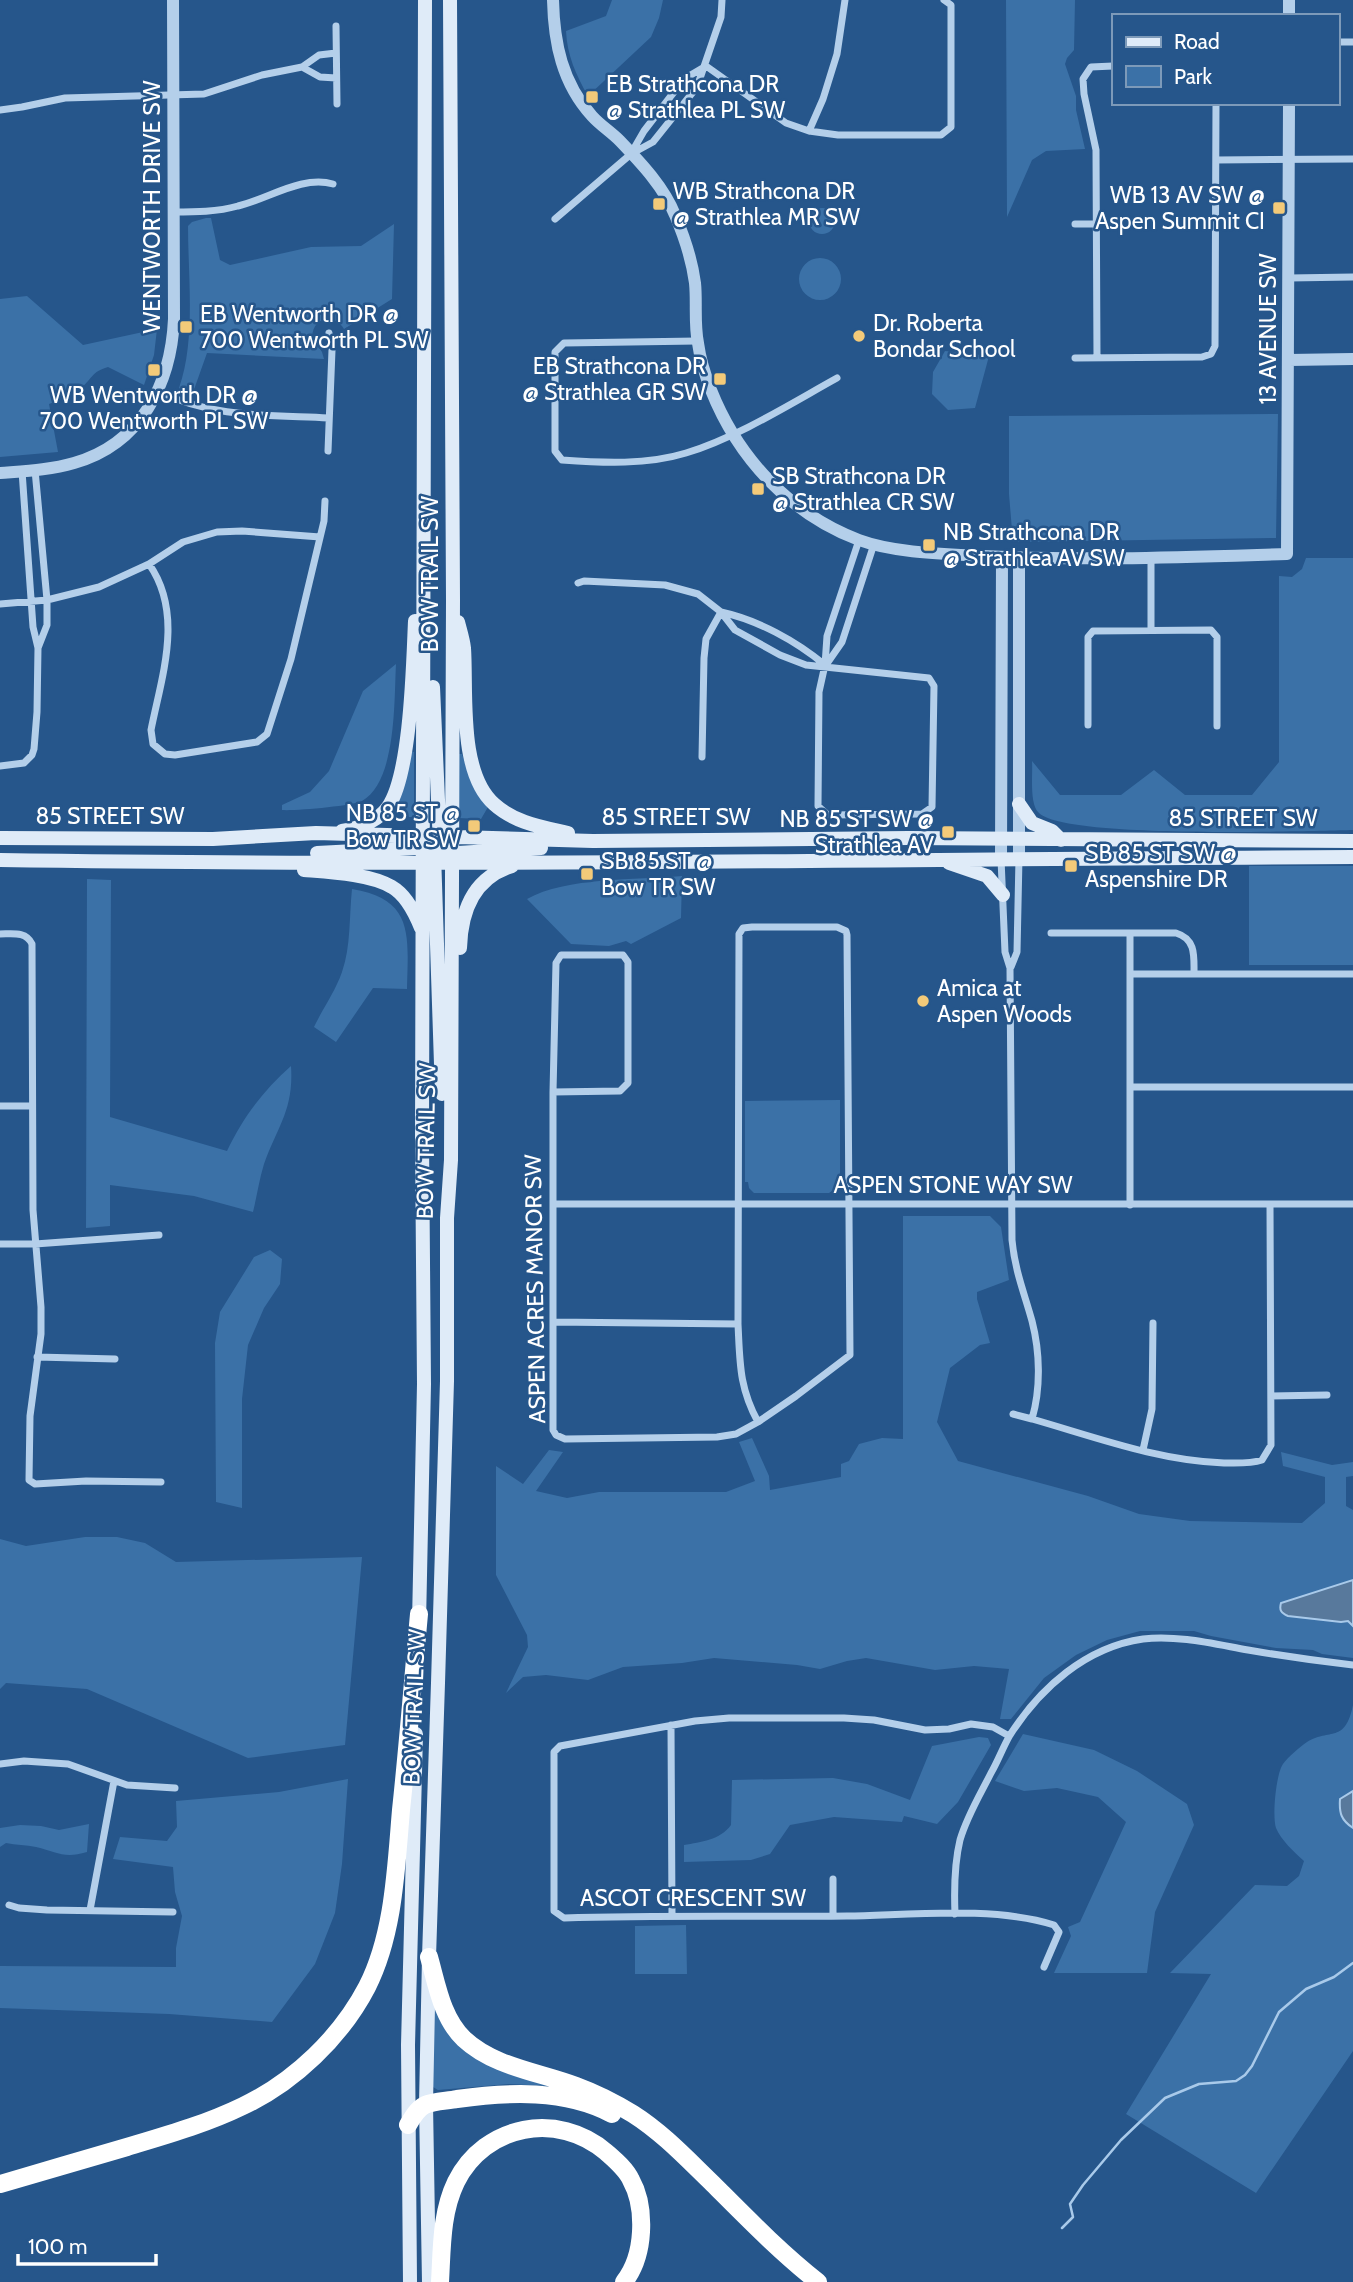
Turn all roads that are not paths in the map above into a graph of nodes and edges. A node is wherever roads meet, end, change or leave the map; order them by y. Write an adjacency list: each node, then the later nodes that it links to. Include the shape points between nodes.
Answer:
1 (173, 0): 14 (street, WENTWORTH DRIVE SW)
2 (425, 0): 46 (main road, BOW TRAIL SW)
3 (450, 0): 56 (main road, BOW TRAIL SW)
4 (554, 0): 20 (street, via 558,57 574,90 592,116)
5 (722, 0): 10 (street)
6 (845, 0): 19 (street, via 837,54)
7 (944, 0): 19 (street, via 950,5 951,127 941,135)
8 (336, 26): 9 (street)
9 (336, 53): 12 (street, via 319,55); 13 (street)
10 (706, 66): 19 (street, via 786,123); 20 (street, via 684,79); 20 (street, via 697,87 653,142)
11 (1112, 66): 28 (street, via 1091,67 1083,79 1096,150)
12 (302, 67): 13 (street, via 320,77); 14 (street, via 215,92)
13 (336, 78): 15 (street)
14 (173, 96): 18 (street, via 65,98); 25 (street, WENTWORTH DRIVE SW)
15 (337, 104)
16 (1216, 105): 23 (street)
17 (1289, 105): 21 (street, 13 AVENUE SW)
18 (0, 110)
19 (809, 131)
20 (631, 154): 26 (street); 32 (street, via 659,186 687,246)
21 (1289, 159): 22 (street); 23 (street); 30 (street, 13 AVENUE SW)
22 (1353, 159)
23 (1216, 160): 34 (street, via 1215,346 1202,357)
24 (332, 184): 25 (street, via 299,185 228,208)
25 (173, 212): 38 (street, WENTWORTH DRIVE SW, via 173,336 169,365)
26 (555, 219)
27 (1075, 224): 28 (street)
28 (1097, 224): 34 (street)
29 (1353, 277): 30 (street)
30 (1289, 278): 36 (street, 13 AVENUE SW)
31 (329, 333): 39 (street)
32 (697, 341): 40 (street, via 711,389); 40 (street, via 564,343 555,352 555,451 562,460 639,462 686,453)
33 (1075, 358): 34 (street)
34 (1097, 358)
35 (1353, 359): 36 (street)
36 (1289, 360): 51 (street, 13 AVENUE SW, via 1287,554)
37 (837, 378): 40 (street)
38 (158, 391): 39 (street, via 219,412); 42 (street, WENTWORTH DRIVE SW, via 141,418 107,448 75,463)
39 (328, 418): 41 (street)
40 (733, 434): 48 (street, via 759,472 791,503)
41 (328, 452)
42 (35, 470): 43 (street, WENTWORTH DRIVE SW); 55 (street)
43 (22, 471): 44 (street, WENTWORTH DRIVE SW); 57 (street)
44 (0, 473)
45 (326, 502): 47 (street)
46 (425, 522): 68 (main road, via 408,724 396,789 378,818 346,831); 77 (main road)
47 (320, 537): 53 (street, via 217,532 183,542); 53 (street, via 303,616 269,730 252,743 175,755 165,754 153,744 151,730 169,624 163,590)
48 (859, 540): 49 (street); 62 (street, via 827,636)
49 (874, 544): 50 (street, via 935,554); 62 (street, via 842,642)
50 (1002, 557): 52 (street); 70 (street)
51 (1151, 557): 52 (street); 60 (street)
52 (1019, 558): 67 (street)
53 (149, 564): 55 (street, via 99,587)
54 (578, 583): 59 (street, via 665,585 698,594)
55 (47, 600): 57 (street); 61 (street, via 47,625)
56 (453, 600): 75 (main road, via 464,645 472,762 484,791 503,810 529,824); 77 (main road, BOW TRAIL SW)
57 (32, 602): 58 (street); 61 (street)
58 (0, 604)
59 (721, 612): 62 (street, via 742,617 808,651); 62 (street, via 735,631 780,655 806,665); 65 (street, via 706,639)
60 (1151, 630): 63 (street, via 1093,631 1088,637); 64 (street, via 1210,630 1217,637)
61 (38, 648): 66 (street, via 34,749 24,763)
62 (825, 665): 62 (street, via 820,692 818,806 828,815 922,814 932,807 934,686 929,678)
63 (1088, 725)
64 (1217, 726)
65 (702, 757)
66 (0, 766)
67 (1019, 804): 73 (street); 74 (main road, via 1032,823)
68 (316, 834): 71 (main road, 85 STREET SW); 77 (main road, 85 STREET SW)
69 (0, 838): 71 (main road, 85 STREET SW)
70 (1002, 839): 72 (main road, 85 STREET SW); 73 (main road, 85 STREET SW); 81 (street)
71 (129, 840): 84 (main road)
72 (680, 840): 75 (main road, 85 STREET SW); 77 (main road)
73 (1019, 840): 74 (main road, 85 STREET SW); 79 (street)
74 (1061, 840): 76 (main road, 85 STREET SW)
75 (593, 841): 77 (main road, 85 STREET SW)
76 (1353, 841)
77 (437, 850): 83 (main road, 85 STREET SW); 85 (main road, 85 STREET SW); 90 (main road, BOW TRAIL SW); 100 (main road, BOW TRAIL SW); 108 (main road)
78 (1353, 857): 79 (main road, 85 STREET SW)
79 (1019, 858): 81 (main road, 85 STREET SW); 91 (street, via 1017,952)
80 (938, 859): 81 (main road, 85 STREET SW); 85 (main road, 85 STREET SW); 86 (main road, via 987,876)
81 (1001, 859): 86 (street)
82 (0, 860): 84 (main road, 85 STREET SW)
83 (234, 862): 84 (main road, 85 STREET SW); 90 (main road, via 383,882 410,906)
84 (129, 863)
85 (523, 863): 100 (main road, via 485,881 463,915)
86 (1003, 895): 91 (street)
87 (1051, 933): 88 (street)
88 (1130, 933): 92 (street); 93 (street, via 1184,935 1193,945)
89 (0, 934): 99 (street, via 25,935 32,944)
90 (423, 935): 124 (main road, BOW TRAIL SW, via 424,1384)
91 (1010, 968): 105 (street)
92 (1130, 974): 93 (street); 95 (street)
93 (1194, 974): 94 (street)
94 (1353, 974)
95 (1130, 1087): 96 (street); 106 (street)
96 (1353, 1087)
97 (553, 1092): 97 (street, ASPEN ACRES MANOR SW, via 556,960 561,956 623,955 628,962 628,1083 620,1091); 101 (street, ASPEN ACRES MANOR SW)
98 (0, 1106): 99 (street)
99 (32, 1106): 111 (street)
100 (451, 1160): 108 (main road, BOW TRAIL SW)
101 (552, 1204): 104 (street, ASPEN STONE WAY SW); 112 (street, ASPEN ACRES MANOR SW)
102 (848, 1204): 104 (street, ASPEN STONE WAY SW); 104 (street, via 848,935 837,927 751,927 739,934); 105 (street, ASPEN STONE WAY SW); 121 (street, ASPEN ACRES MANOR SW, via 850,1355)
103 (1353, 1204): 107 (street, ASPEN STONE WAY SW)
104 (739, 1205): 114 (street)
105 (1011, 1205): 106 (street, ASPEN STONE WAY SW); 120 (street, via 1015,1268 1037,1345)
106 (1130, 1205): 107 (street, ASPEN STONE WAY SW)
107 (1270, 1205): 118 (street)
108 (447, 1218): 138 (main road, BOW TRAIL SW, via 447,1381)
109 (159, 1236): 111 (street)
110 (0, 1244): 111 (street)
111 (35, 1244): 115 (street, via 41,1307)
112 (553, 1322): 114 (street); 121 (street, ASPEN ACRES MANOR SW, via 552,1424 560,1438 717,1437 736,1434)
113 (1153, 1323): 122 (street, via 1152,1409)
114 (738, 1324): 121 (street, via 741,1378)
115 (37, 1357): 116 (street); 123 (street, via 29,1480 35,1485)
116 (115, 1359)
117 (1327, 1395): 118 (street)
118 (1271, 1396): 122 (street, via 1271,1445 1262,1460 1194,1461)
119 (1013, 1414): 120 (street)
120 (1032, 1419): 122 (street)
121 (758, 1422)
122 (1143, 1450)
123 (161, 1482)
124 (419, 1614): 141 (main road, BOW TRAIL SW); 143 (highway, via 389,1912 368,1984 344,2022 288,2079 245,2106 180,2131)
125 (1353, 1665): 127 (street, via 1191,1640 1144,1639 1110,1647 1070,1670 1051,1684)
126 (671, 1725): 127 (street, ASCOT CRESCENT SW, via 729,1718 844,1718 925,1730 971,1724 993,1727); 136 (street); 136 (street, ASCOT CRESCENT SW, via 560,1746 554,1752 554,1911 564,1918)
127 (1009, 1737): 135 (street, via 977,1797 960,1842)
128 (0, 1764): 129 (street, via 68,1764)
129 (114, 1781): 130 (street); 133 (street)
130 (175, 1788)
131 (833, 1879): 137 (street)
132 (9, 1905): 133 (street)
133 (90, 1910): 134 (street)
134 (173, 1912)
135 (954, 1914): 137 (street, ASCOT CRESCENT SW); 139 (street, ASCOT CRESCENT SW, via 1032,1918 1054,1925 1059,1932)
136 (672, 1915): 137 (street, ASCOT CRESCENT SW)
137 (833, 1916)
138 (429, 1957): 140 (main road, BOW TRAIL SW); 142 (highway, via 449,2020 480,2052 596,2095 634,2115)
139 (1044, 1967)
140 (426, 2104): 141 (highway); 142 (highway, via 495,2094 558,2097 607,2111); 145 (main road, BOW TRAIL SW)
141 (408, 2125): 144 (main road, BOW TRAIL SW)
142 (677, 2149): 148 (highway, via 780,2252)
143 (0, 2185)
144 (410, 2282)
145 (429, 2282)
146 (440, 2282): 147 (highway, via 447,2207 464,2168 494,2140 521,2130 549,2128 576,2134 599,2146 631,2178 639,2198 640,2243)
147 (624, 2282)
148 (818, 2282)

